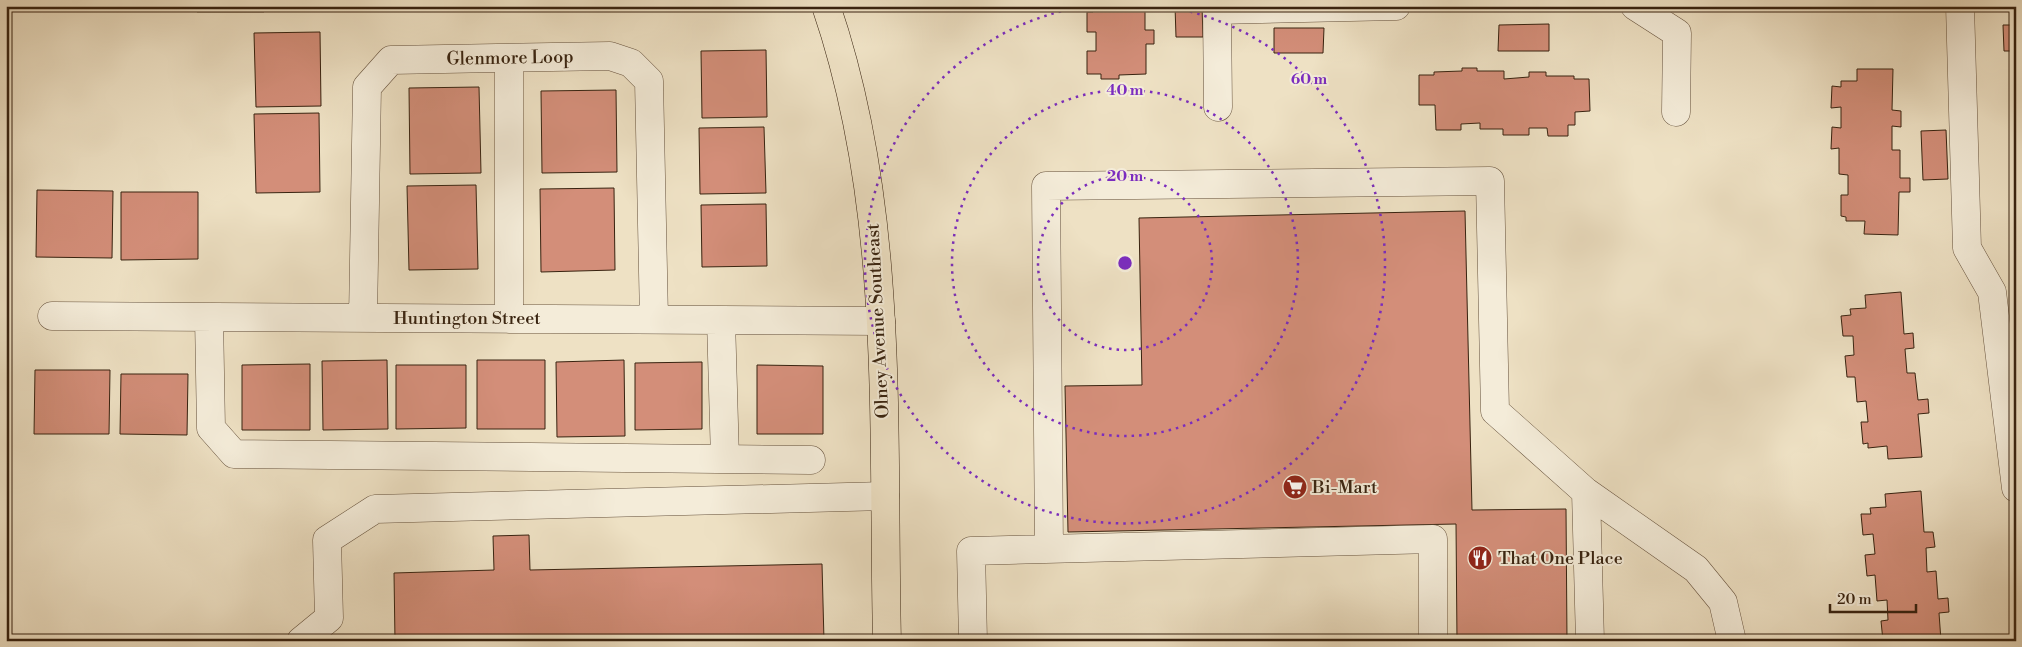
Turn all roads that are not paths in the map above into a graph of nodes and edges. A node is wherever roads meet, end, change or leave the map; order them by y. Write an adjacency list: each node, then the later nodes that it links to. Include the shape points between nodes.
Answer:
1 (826, 6): 15 (main road, Olney Avenue Southeast, via 861,141 872,215)
2 (1396, 6): 5 (street)
3 (1635, 6): 8 (street, via 1677,33)
4 (1960, 6): 16 (street, via 1967,248 1992,292)
5 (1216, 8): 7 (street)
6 (509, 58): 11 (street, Glenmore Loop, via 391,60 367,87); 12 (street); 13 (street, Glenmore Loop, via 610,56 631,62 649,81)
7 (1218, 107)
8 (1676, 112)
9 (52, 316): 10 (street, Huntington Street)
10 (209, 317): 11 (street, Huntington Street); 17 (street, via 211,428 234,454)
11 (363, 318): 12 (street, Huntington Street)
12 (509, 319): 13 (street, Huntington Street)
13 (654, 319): 14 (street, Huntington Street)
14 (721, 320): 15 (street, Huntington Street); 17 (street)
15 (881, 321): 21 (main road, Olney Avenue Southeast)
16 (2006, 330): 19 (street)
17 (725, 459): 18 (street)
18 (811, 460)
19 (2016, 488)
20 (1586, 492): 22 (street, via 1495,411 1490,181 1046,186); 27 (street); 28 (street, via 1696,569 1723,602)
21 (885, 496): 23 (street, via 375,509 327,540 329,618); 24 (main road, Olney Avenue Southeast)
22 (1049, 549): 25 (street, via 971,551); 26 (street, via 1433,540)
23 (301, 641)
24 (887, 641)
25 (973, 641)
26 (1433, 641)
27 (1590, 641)
28 (1732, 641)

